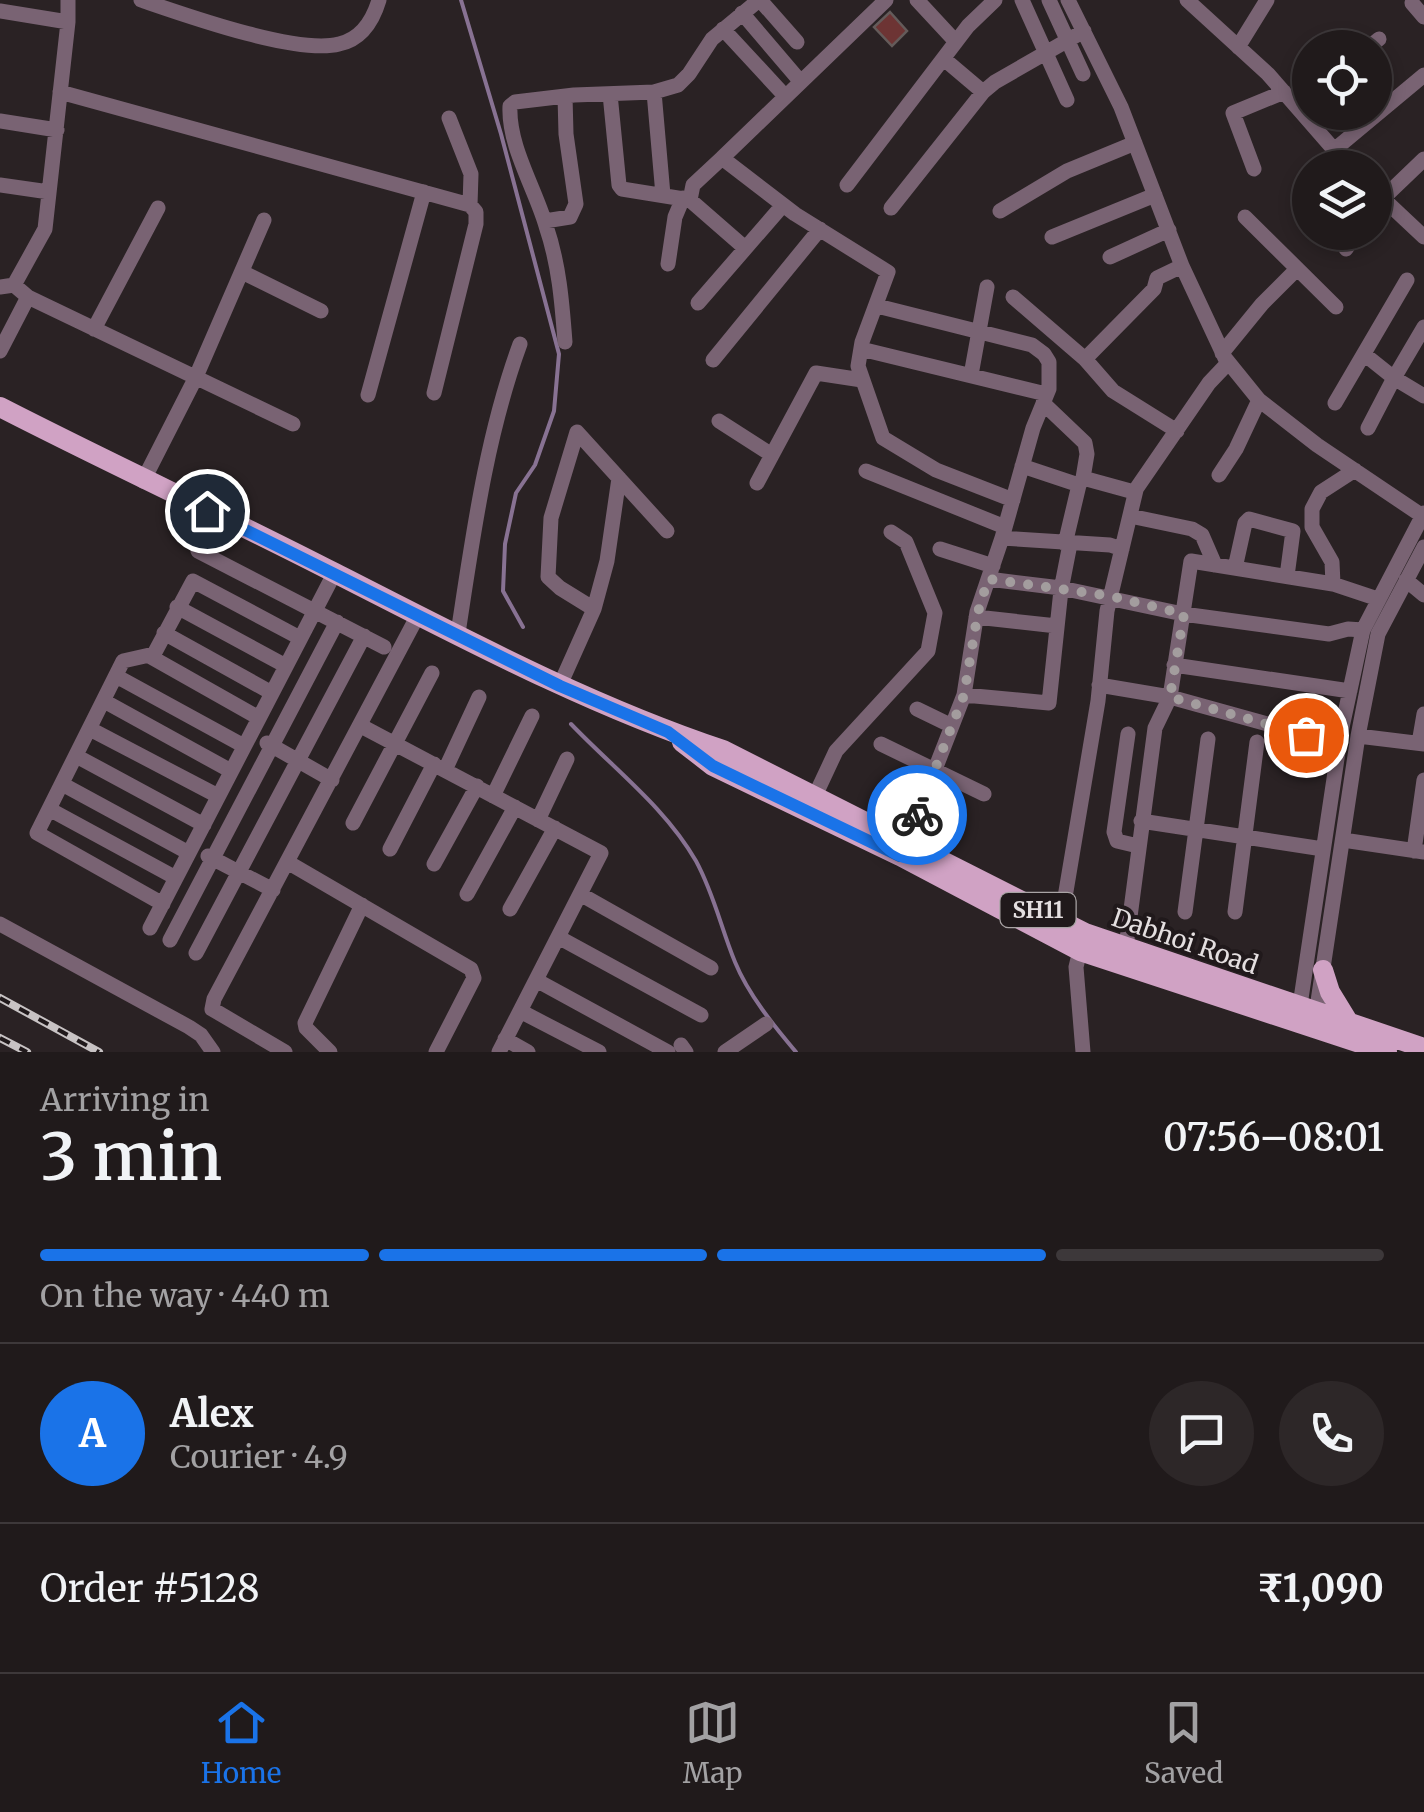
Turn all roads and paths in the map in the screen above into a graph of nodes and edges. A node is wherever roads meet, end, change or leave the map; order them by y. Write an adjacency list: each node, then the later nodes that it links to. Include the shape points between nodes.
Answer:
1 (68, 0): 17 (street)
2 (141, 0): 3 (street, via 309,46 359,35)
3 (379, 0)
4 (759, 0): 15 (street); 21 (street)
5 (886, 0): 28 (street)
6 (917, 0): 22 (street)
7 (1022, 0): 24 (street)
8 (1049, 0): 20 (street)
9 (1068, 0): 19 (street)
10 (1187, 0): 23 (street)
11 (1267, 0): 23 (street)
12 (991, 1): 22 (street)
13 (1412, 2): 16 (street)
14 (0, 11): 17 (street)
15 (742, 13): 18 (street); 28 (street)
16 (1424, 17)
17 (68, 22): 29 (street)
18 (724, 29): 30 (street, via 678,85); 34 (street)
19 (1084, 31): 20 (street); 41 (street)
20 (1068, 40): 24 (street); 26 (street)
21 (797, 42)
22 (956, 42): 25 (street)
23 (1238, 47): 36 (street)
24 (1046, 52): 31 (street); 37 (street)
25 (944, 58): 31 (street); 47 (street)
26 (1083, 74)
27 (1424, 74): 42 (street)
28 (800, 81): 34 (street)
29 (60, 92): 40 (street); 50 (street)
30 (654, 92): 32 (street); 51 (street)
31 (983, 92): 57 (street)
32 (610, 94): 33 (street); 51 (street, via 619,186)
33 (565, 96): 62 (street, via 576,204 570,217); 62 (street, via 510,106)
34 (784, 96): 43 (street)
35 (1292, 97): 36 (street)
36 (1289, 98): 42 (street); 45 (street, via 1233,112)
37 (1067, 100)
38 (449, 118): 54 (street, via 471,174)
39 (0, 121): 40 (street)
40 (57, 130): 49 (street)
41 (1135, 143): 52 (street); 59 (street)
42 (1334, 150)
43 (722, 158): 53 (street); 55 (street)
44 (1424, 159): 48 (street)
45 (1254, 169)
46 (0, 186): 49 (street)
47 (847, 186)
48 (1392, 186)
49 (50, 192): 74 (street, via 45,229)
50 (424, 192): 54 (street); 98 (street)
51 (663, 195): 53 (street)
52 (1155, 195): 64 (street); 65 (street)
53 (686, 199): 67 (street); 69 (street, via 675,217)
54 (470, 205): 97 (street, via 476,224)
55 (783, 205): 63 (street); 67 (street)
56 (158, 208): 83 (street)
57 (891, 208)
58 (1392, 210): 66 (street)
59 (1000, 211)
60 (1245, 217): 71 (street)
61 (264, 220): 72 (street)
62 (545, 221): 85 (street)
63 (820, 229): 79 (street, via 888,272); 92 (street)
64 (1168, 230): 68 (street); 70 (street)
65 (1052, 237)
66 (1424, 237)
67 (745, 248): 78 (street)
68 (1110, 257)
69 (668, 264)
70 (1182, 266): 90 (street); 91 (street, via 1158,278)
71 (1296, 270): 80 (street); 90 (street, via 1262,304)
72 (242, 272): 81 (street); 95 (street)
73 (1407, 280): 89 (street)
74 (7, 286): 76 (street)
75 (987, 288): 84 (street)
76 (28, 297): 83 (street); 88 (street)
77 (1013, 297): 91 (street)
78 (698, 302)
79 (877, 306): 84 (street); 87 (street)
80 (1336, 307)
81 (321, 311)
82 (1424, 326): 94 (street)
83 (94, 330): 95 (street)
84 (979, 333): 93 (street); 100 (street, via 1044,354 1051,372)
85 (565, 342)
86 (520, 344): 150 (street, via 502,392)
87 (861, 349): 93 (street); 96 (street)
88 (0, 350)
89 (1364, 354): 94 (street); 102 (street)
90 (1225, 358): 101 (street); 107 (street)
91 (1085, 359): 107 (street, via 1134,407)
92 (713, 360)
93 (971, 375): 100 (street)
94 (1394, 378): 99 (street); 106 (street)
95 (195, 379): 105 (street); 114 (street)
96 (862, 380): 108 (street, via 816,374); 118 (street, via 883,438 936,470)
97 (434, 394)
98 (368, 395)
99 (1424, 396)
100 (1045, 399): 109 (street); 116 (street, via 1085,443)
101 (1259, 400): 111 (street); 112 (street)
102 (1335, 403)
103 (0, 407): 114 (main road, Dabhoi Road / SH11)
104 (719, 421): 108 (street)
105 (293, 424)
106 (1368, 428)
107 (1177, 430): 117 (street)
108 (772, 455): 115 (street)
109 (1022, 466): 116 (street); 118 (street)
110 (866, 470): 123 (street)
111 (1355, 470): 119 (street); 135 (street, via 1321,492 1312,510 1312,527 1332,562)
112 (1218, 475)
113 (618, 478): 121 (street); 141 (street); 141 (street, via 577,432 551,518 548,577)
114 (144, 481): 131 (main road, Dabhoi Road / SH11)
115 (758, 482)
116 (1081, 482): 117 (street, via 1092,478); 124 (street)
117 (1136, 490): 120 (street)
118 (1013, 500): 123 (street)
119 (1424, 515): 139 (street)
120 (1130, 516): 127 (street); 129 (street, via 1192,529 1202,535)
121 (667, 531)
122 (891, 532): 197 (street, via 906,542 935,613 928,651 836,751)
123 (1004, 532): 124 (street); 132 (street)
124 (1068, 544): 127 (street); 136 (street)
125 (1424, 547): 134 (street)
126 (940, 549): 132 (street)
127 (1122, 549): 138 (street)
128 (198, 551): 142 (street)
129 (1215, 565): 130 (street); 143 (street, via 1191,561)
130 (1236, 568): 133 (street); 133 (street, via 1249,519 1293,531)
131 (334, 572): 142 (street); 144 (main road, Dabhoi Road / SH11)
132 (991, 572): 136 (street); 145 (street)
133 (1286, 576): 135 (street)
134 (1406, 580): 137 (street); 176 (street, via 1378,634)
135 (1333, 584): 139 (street)
136 (1061, 588): 138 (street); 147 (street)
137 (1424, 595)
138 (1110, 596): 143 (street); 159 (street)
139 (1378, 599): 148 (street)
140 (177, 607): 149 (street); 152 (street, via 189,583 197,582); 156 (street)
141 (594, 608): 160 (street)
142 (315, 610): 146 (street); 152 (street)
143 (1184, 614): 148 (street, via 1329,634); 155 (street)
144 (418, 617): 150 (main road, Dabhoi Road / SH11); 170 (street)
145 (976, 617): 147 (street); 163 (street)
146 (337, 622): 151 (street); 183 (street)
147 (1057, 626): 163 (street, via 1049,703)
148 (1362, 630): 161 (street)
149 (164, 633): 154 (street); 162 (street)
150 (458, 633): 160 (main road, Dabhoi Road / SH11)
151 (364, 636): 153 (street); 186 (street)
152 (300, 638): 156 (street)
153 (384, 647)
154 (151, 657): 158 (street, via 126,658); 174 (street)
155 (1174, 665): 161 (street); 165 (street)
156 (286, 666): 162 (street)
157 (432, 673): 179 (street)
158 (116, 676): 166 (street); 174 (street)
159 (1100, 685): 165 (street); 227 (street)
160 (560, 686): 173 (main road, Dabhoi Road / SH11)
161 (1350, 691): 181 (street)
162 (272, 693): 174 (street)
163 (964, 695): 171 (street)
164 (479, 697): 187 (street)
165 (1170, 697): 181 (street); 201 (street, via 1155,728)
166 (104, 701): 172 (street); 189 (street)
167 (917, 710): 171 (street)
168 (1424, 714): 182 (street)
169 (532, 716): 196 (street)
170 (360, 726): 179 (street); 190 (street)
171 (952, 726): 188 (street)
172 (90, 730): 184 (street); 195 (street)
173 (668, 732): 197 (main road, Dabhoi Road / SH11, via 722,750); 212 (main road, Dabhoi Road / SH11, via 713,766)
174 (251, 733): 183 (street); 189 (street)
175 (1128, 734): 208 (street, via 1114,832 1117,842)
176 (1358, 736): 182 (street); 207 (street)
177 (1208, 739): 205 (street)
178 (1257, 742): 206 (street)
179 (395, 743): 187 (street); 202 (street)
180 (881, 744): 188 (street)
181 (1340, 744): 209 (street)
182 (1422, 744)
183 (273, 746): 186 (street); 214 (street)
184 (78, 756): 192 (street); 203 (street)
185 (567, 759): 200 (street)
186 (298, 760): 190 (street); 217 (street)
187 (440, 767): 193 (street); 211 (street)
188 (934, 770): 194 (street); 212 (street)
189 (232, 771): 195 (street)
190 (332, 780): 215 (street)
191 (1424, 780): 213 (street)
192 (62, 784): 199 (street); 210 (street)
193 (477, 786): 196 (street); 216 (street)
194 (984, 794)
195 (218, 796): 203 (street)
196 (493, 796): 198 (street)
197 (814, 798): 212 (main road, Dabhoi Road / SH11)
198 (515, 807): 200 (street); 220 (street)
199 (49, 809): 218 (street); 222 (street, via 40,837)
200 (538, 820): 204 (street)
201 (1141, 822): 205 (street); 208 (street)
202 (353, 823)
203 (204, 825): 210 (street)
204 (556, 828): 221 (street, via 602,853); 224 (street)
205 (1196, 830): 206 (street); 225 (street)
206 (1246, 837): 209 (street); 226 (street)
207 (1344, 840): 213 (street); 236 (street)
208 (1138, 846): 233 (street)
209 (1323, 849): 240 (street)
210 (190, 850): 214 (street); 218 (street)
211 (390, 850)
212 (903, 850): 227 (main road, Dabhoi Road / SH11); 232 (main road, Dabhoi Road / SH11)
213 (1419, 852)
214 (214, 859): 217 (street); 231 (street)
215 (289, 863): 219 (street); 223 (street)
216 (434, 864)
217 (238, 872): 219 (street); 234 (street)
218 (176, 878): 222 (street)
219 (273, 890): 248 (street, via 212,1009)
220 (467, 894)
221 (580, 894): 230 (street); 235 (street)
222 (162, 904): 229 (street)
223 (362, 905): 249 (street, via 305,1022); 250 (street, via 474,973)
224 (510, 909)
225 (1185, 912)
226 (1234, 912)
227 (1061, 922): 232 (main road, Dabhoi Road / SH11)
228 (0, 924): 247 (street, via 189,1027)
229 (150, 928)
230 (558, 937): 237 (street); 239 (street)
231 (170, 940)
232 (1082, 942): 233 (main road, Dabhoi Road / SH11); 240 (main road, Dabhoi Road / SH11); 253 (street, via 1076,967)
233 (1126, 947): 240 (main road, Dabhoi Road / SH11)
234 (196, 953)
235 (711, 968)
236 (1324, 970): 240 (street); 241 (main road)
237 (536, 980): 238 (street); 245 (street)
238 (520, 1011): 243 (street); 252 (street)
239 (702, 1014)
240 (1307, 1017): 241 (main road, Dabhoi Road / SH11); 254 (main road, Dabhoi Road / SH11)
241 (1348, 1023): 244 (main road, Dabhoi Road / SH11)
242 (766, 1024): 246 (street)
243 (502, 1046): 251 (street)
244 (1424, 1048)
245 (679, 1050)
246 (729, 1051)
247 (214, 1052)
248 (285, 1052)
249 (330, 1052)
250 (436, 1052)
251 (528, 1052)
252 (599, 1052)
253 (1083, 1052)
254 (1387, 1052)

